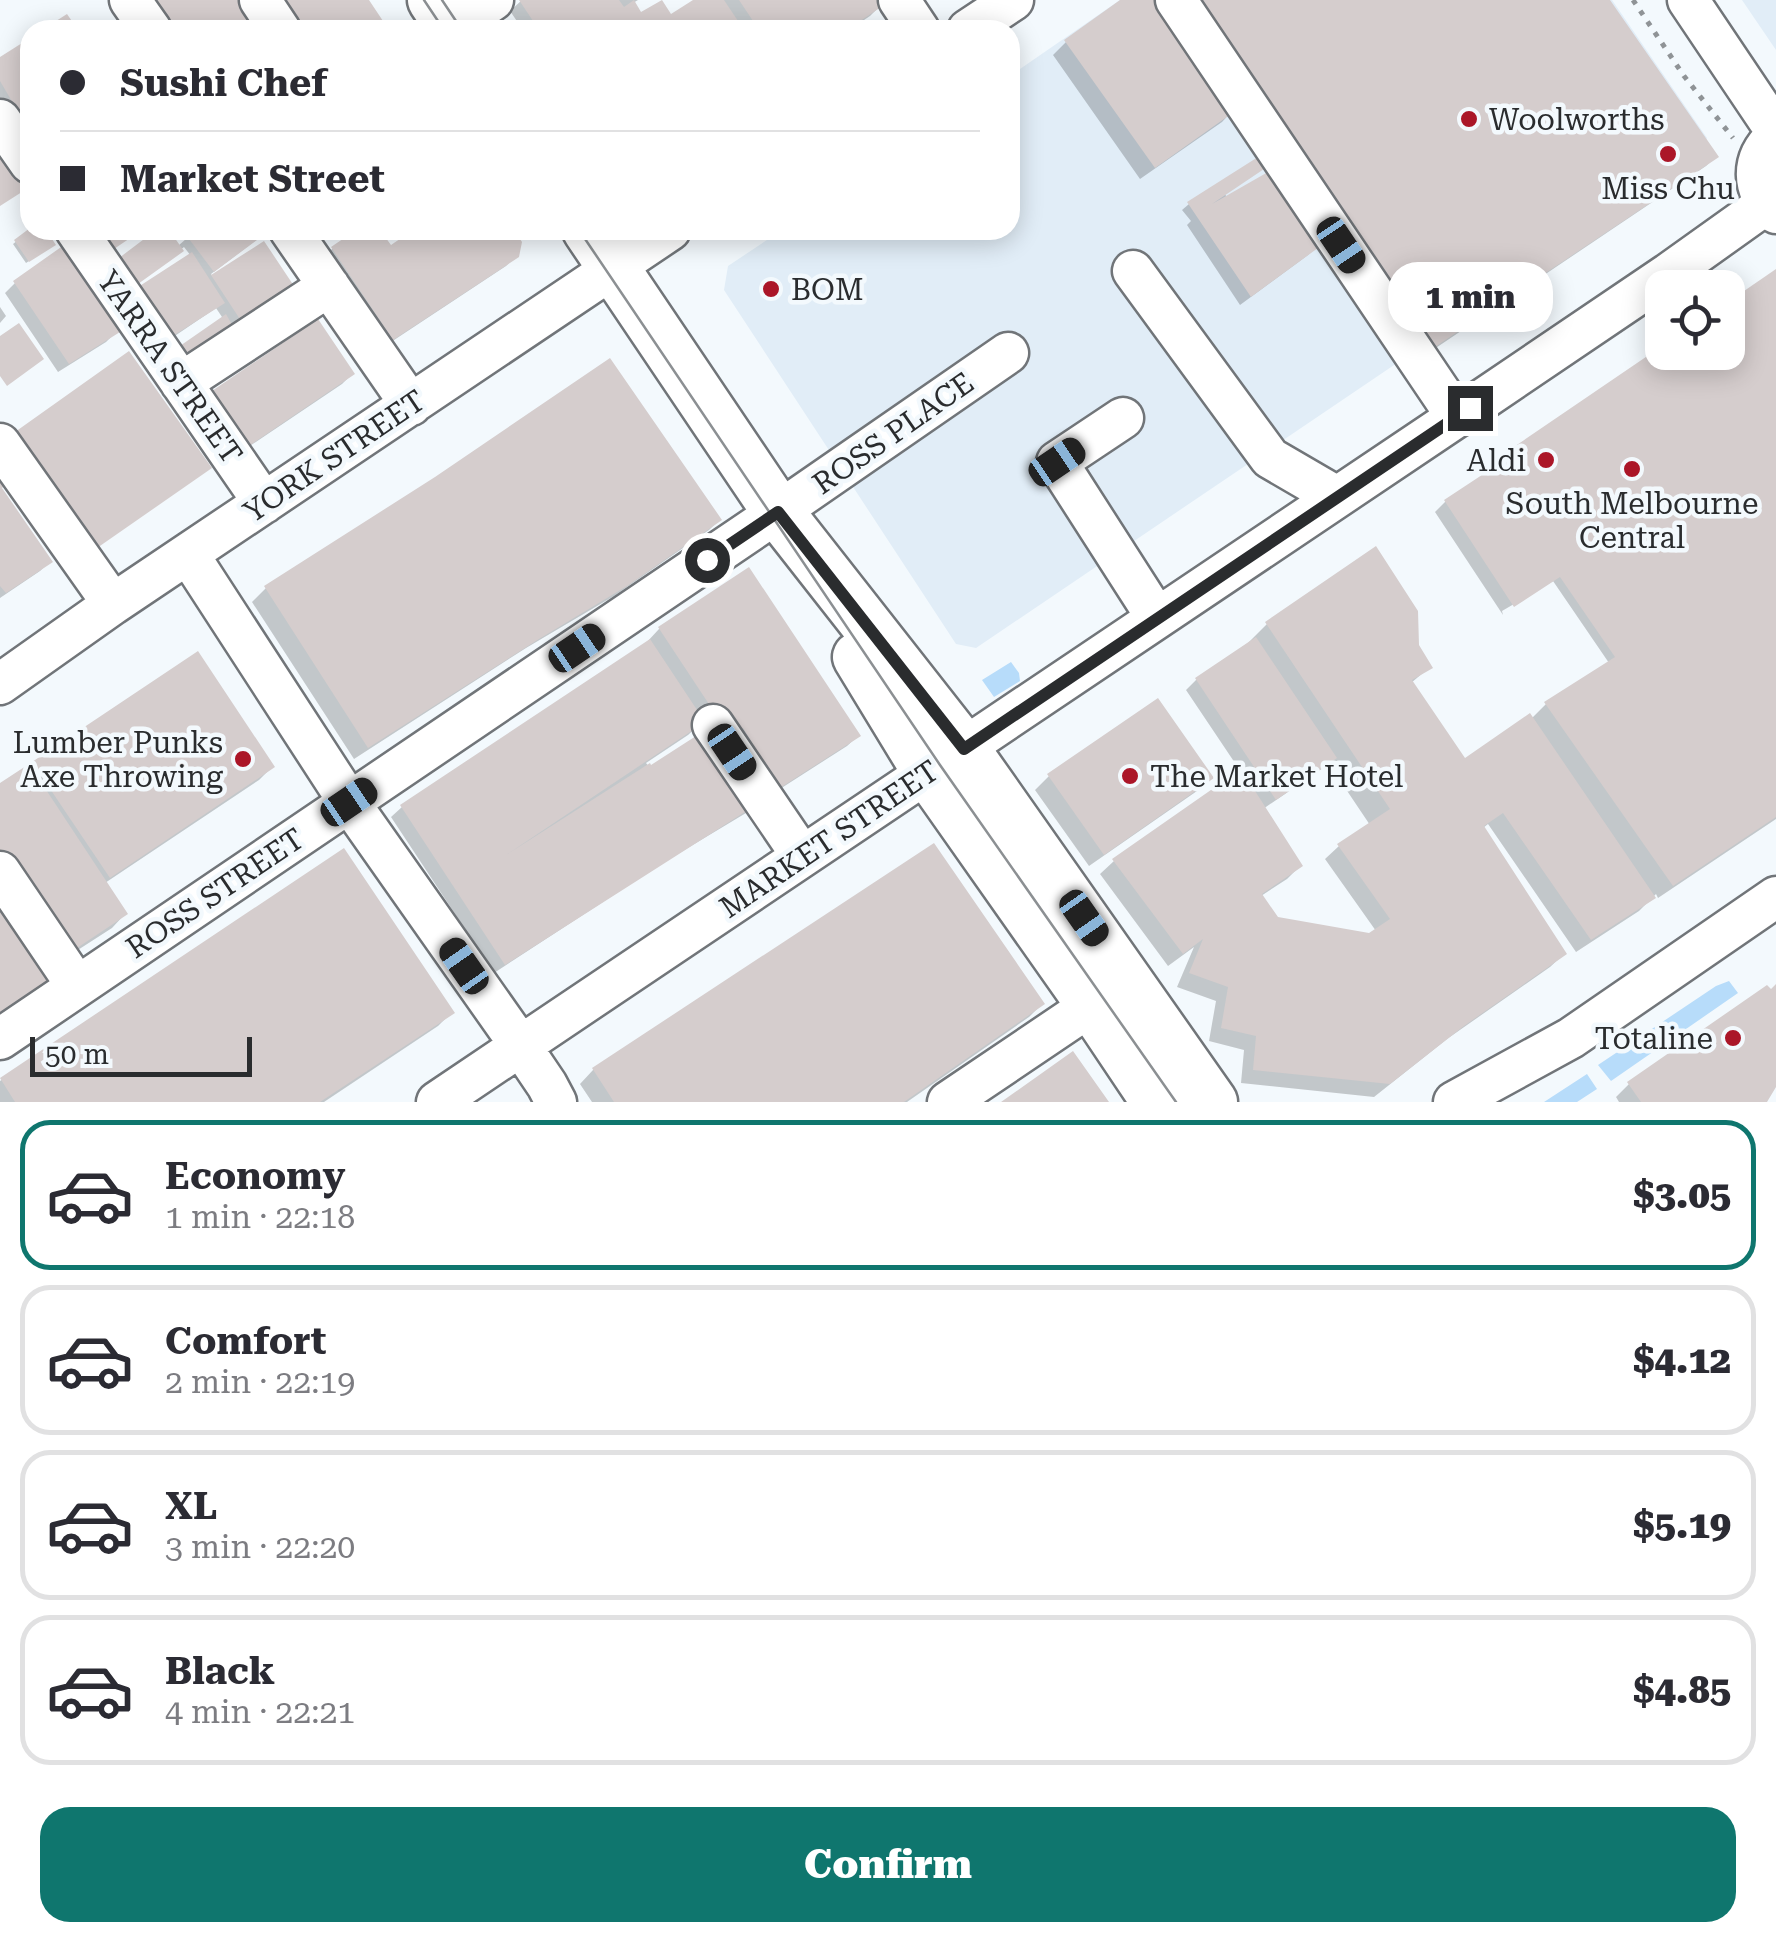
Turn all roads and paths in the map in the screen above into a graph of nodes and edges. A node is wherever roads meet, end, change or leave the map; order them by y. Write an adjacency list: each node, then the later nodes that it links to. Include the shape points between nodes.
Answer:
1 (493, 0): 7 (street)
2 (1013, 0): 6 (street)
3 (1176, 0): 18 (street)
4 (1633, 0): 8 (path, via 1684,76)
5 (1688, 0): 8 (street)
6 (970, 18)
7 (440, 20)
8 (1770, 170): 18 (street, MARKET STREET, via 1668,274)
9 (83, 240): 16 (street, YARRA STREET)
10 (297, 240): 14 (street)
11 (634, 240): 12 (street, YORK STREET)
12 (601, 249): 17 (street, YORK STREET); 23 (main road)
13 (1133, 271): 21 (street, via 1270,458)
14 (329, 286): 16 (street); 17 (street)
15 (1008, 353): 23 (street, ROSS PLACE)
16 (181, 384): 22 (street, YARRA STREET)
17 (410, 405): 22 (street, YORK STREET)
18 (1457, 417): 21 (street, MARKET STREET)
19 (1123, 418): 26 (street, via 1057,462)
20 (0, 444): 25 (street)
21 (1338, 497): 26 (street, MARKET STREET)
22 (264, 503): 24 (street, YORK STREET)
23 (778, 512): 29 (main road); 30 (street, ROSS STREET)
24 (188, 554): 25 (street, YORK STREET); 30 (street)
25 (113, 604): 27 (street, YORK STREET)
26 (1157, 618): 29 (street, MARKET STREET)
27 (0, 684)
28 (713, 725): 31 (street)
29 (946, 761): 31 (street, MARKET STREET); 35 (main road)
30 (349, 802): 34 (street, ROSS STREET); 37 (street)
31 (802, 856): 37 (street, MARKET STREET)
32 (0, 872): 34 (street)
33 (1776, 898): 43 (street, via 1571,1038)
34 (77, 986): 36 (street, ROSS STREET)
35 (1110, 993): 38 (street); 41 (main road); 42 (main road)
36 (0, 1039)
37 (520, 1045): 39 (street, MARKET STREET); 40 (street)
38 (951, 1101)
39 (437, 1102)
40 (556, 1102)
41 (1157, 1102)
42 (1212, 1102)
43 (1454, 1102)

